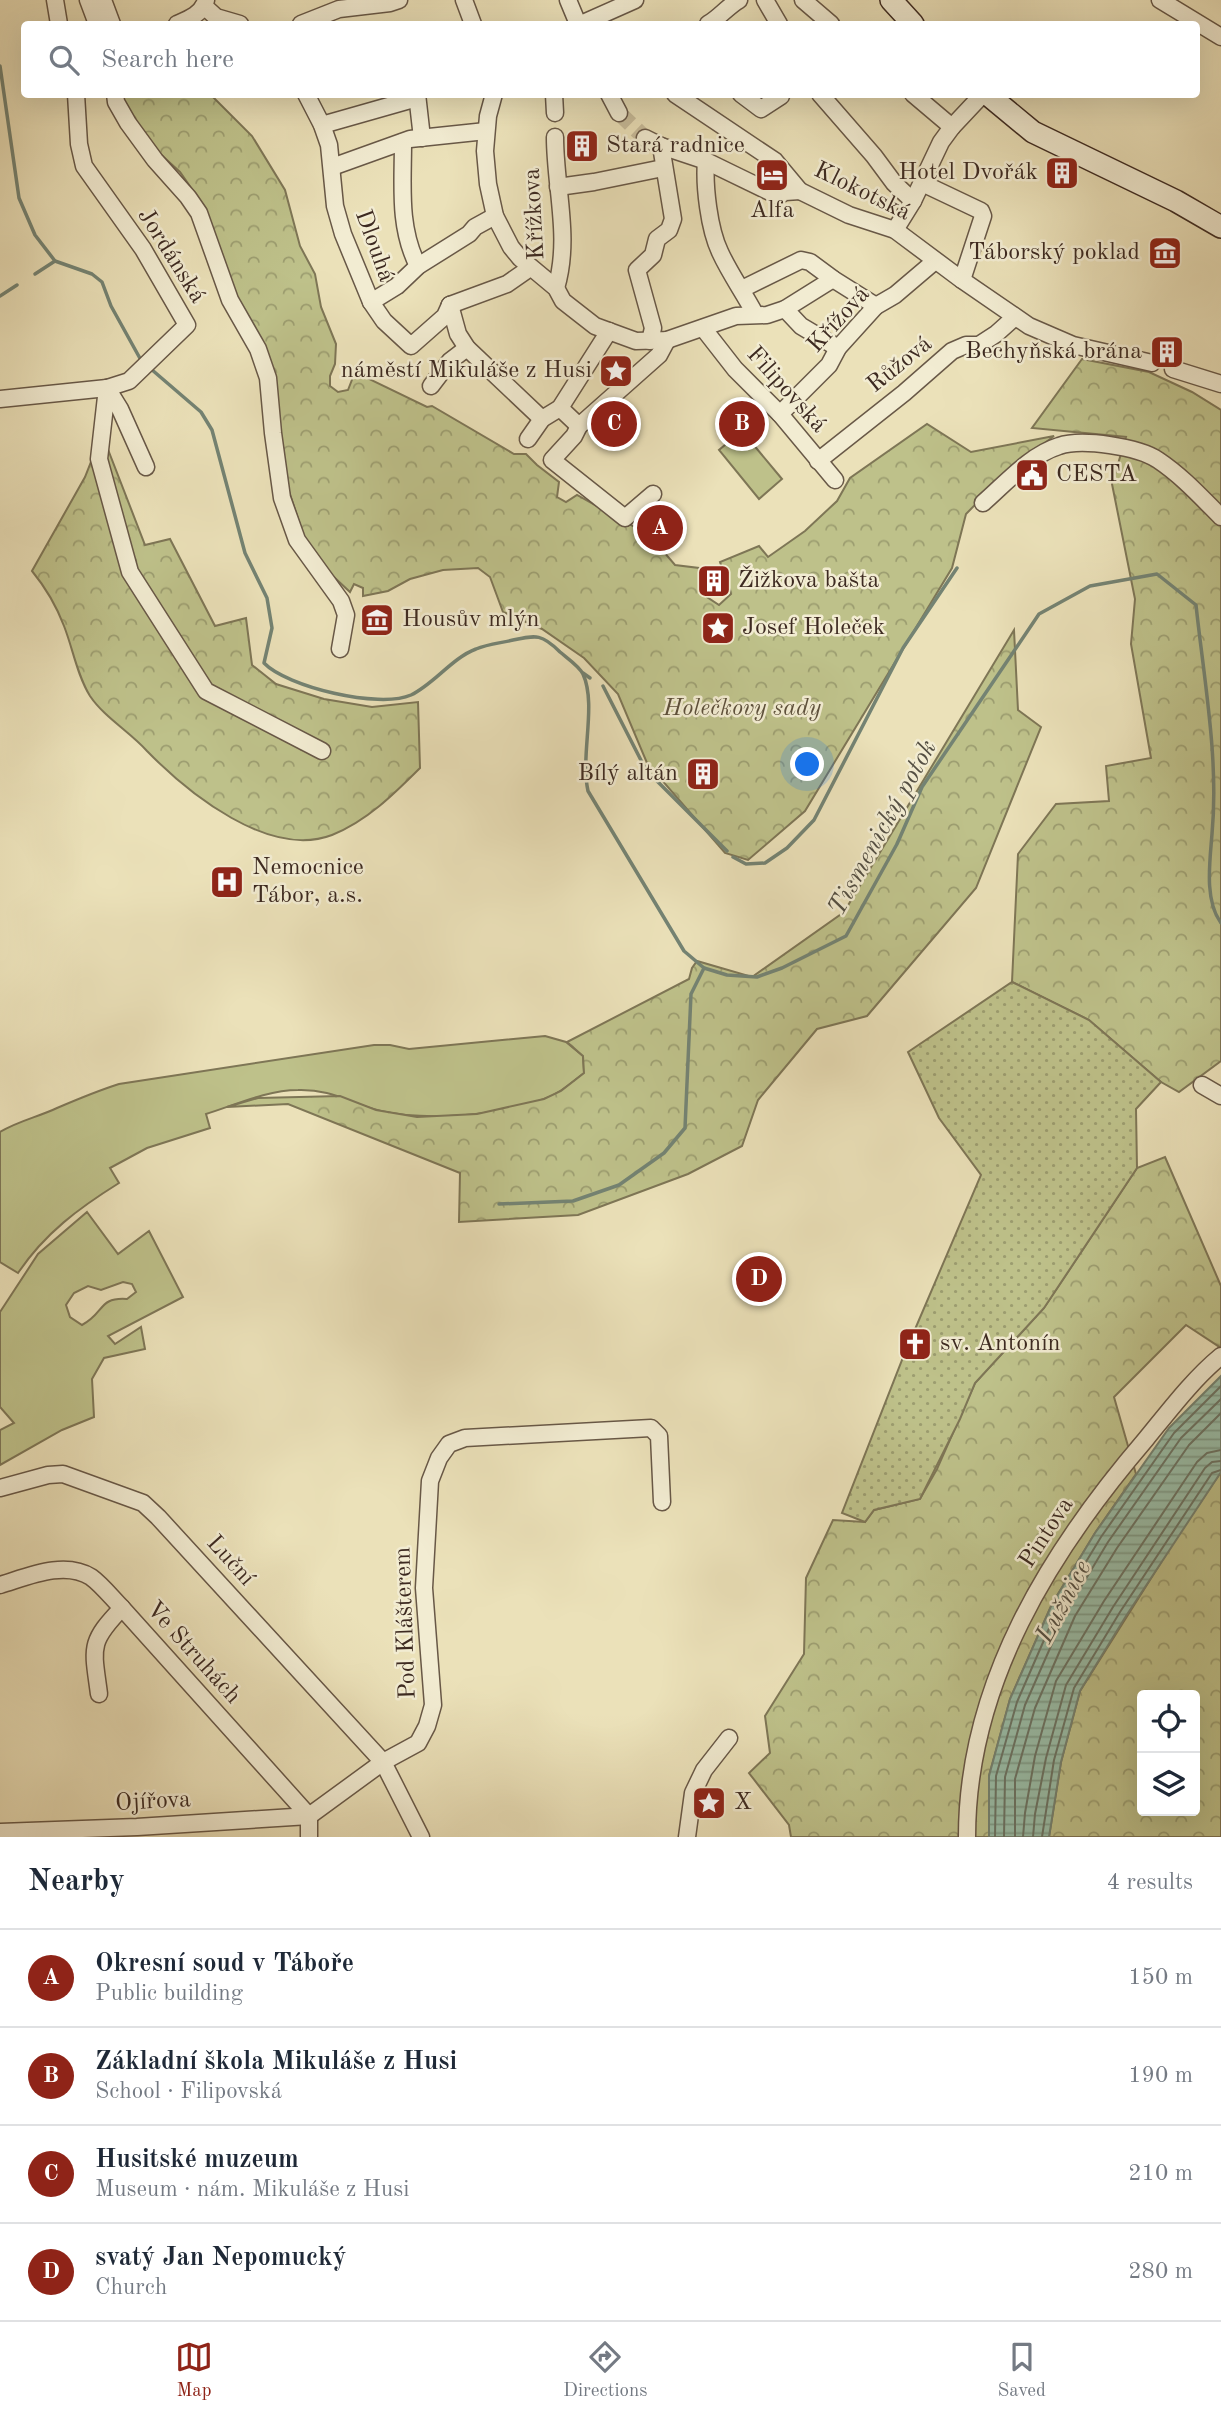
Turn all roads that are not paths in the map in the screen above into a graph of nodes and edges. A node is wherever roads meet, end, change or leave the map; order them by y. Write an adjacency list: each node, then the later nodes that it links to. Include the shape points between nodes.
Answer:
1 (55, 0): 17 (street)
2 (88, 0): 18 (street)
3 (103, 0): 19 (street)
4 (399, 0): 15 (street)
5 (464, 0): 23 (street)
6 (568, 0): 24 (street)
7 (635, 0): 25 (street)
8 (713, 0): 16 (street)
9 (739, 0): 16 (street)
10 (765, 0): 26 (street)
11 (803, 0): 27 (street)
12 (891, 0): 28 (main road)
13 (1160, 0): 29 (street)
14 (205, 3): 20 (street); 21 (street, via 216,17)
15 (337, 5): 22 (street)
16 (715, 20)
17 (58, 21)
18 (96, 21)
19 (111, 21)
20 (184, 21)
21 (227, 21)
22 (307, 21)
23 (472, 21)
24 (578, 21)
25 (587, 21)
26 (777, 21)
27 (828, 21)
28 (910, 21)
29 (1195, 21)
30 (1200, 24): 31 (street)
31 (1221, 37)
32 (76, 98): 89 (street, Jordánská, via 84,166 144,249 187,325 129,381)
33 (116, 98): 102 (street, via 122,116 199,214 230,300 258,349 268,378 282,498 297,540 341,601 346,615)
34 (308, 98): 49 (street, Dlouhá)
35 (410, 98): 49 (street)
36 (417, 98): 53 (street)
37 (493, 98): 51 (street)
38 (554, 98): 47 (street)
39 (611, 98): 48 (street)
40 (681, 98): 62 (street, Klokotská, via 775,162)
41 (746, 98): 42 (street, via 761,109)
42 (778, 98)
43 (823, 98): 63 (street)
44 (918, 98): 50 (street)
45 (981, 98): 50 (street)
46 (990, 98): 65 (main road, via 1034,132)
47 (555, 113)
48 (619, 113)
49 (321, 125): 58 (street, Dlouhá)
50 (952, 127): 60 (street)
51 (486, 131): 53 (street); 64 (street)
52 (555, 137): 61 (street, Křížkova)
53 (422, 138): 55 (street)
54 (645, 138): 56 (street)
55 (403, 142): 58 (street); 68 (street, via 403,214)
56 (661, 146): 57 (street); 59 (street)
57 (706, 161): 62 (street, via 778,196); 73 (street, via 713,237)
58 (332, 167): 74 (street, Dlouhá, via 335,206)
59 (663, 168): 61 (street); 82 (street, via 673,219 669,230 657,239 653,255 637,271)
60 (922, 183): 63 (street); 71 (street, via 981,211)
61 (558, 187): 72 (street, Křížkova, via 563,254)
62 (800, 191): 66 (street, Klokotská, via 849,215)
63 (913, 201): 66 (street)
64 (495, 216): 68 (street); 69 (street, via 511,247)
65 (1221, 227)
66 (895, 230): 67 (street, Klokotská)
67 (935, 261): 71 (street, Klokotská); 76 (street, Křížová)
68 (418, 266): 74 (street)
69 (530, 268): 72 (street); 75 (street, via 507,284)
70 (833, 279): 73 (street, via 801,260); 76 (street); 77 (street)
71 (962, 280): 79 (street, Klokotská)
72 (556, 288): 80 (street, via 563,301)
73 (742, 289): 78 (street)
74 (371, 302): 75 (street, Dlouhá, via 411,346 445,316)
75 (450, 305): 83 (street)
76 (876, 306): 84 (street, Křížová)
77 (785, 309): 78 (street); 84 (street, via 801,326)
78 (755, 314): 81 (street)
79 (1014, 317): 85 (street, Klokotská, via 1073,345); 96 (street, Růžová, via 979,345 953,351)
80 (602, 329): 82 (street, via 636,341); 91 (street)
81 (699, 329): 82 (street); 92 (street, Filipovská)
82 (659, 341): 94 (street, via 659,355)
83 (467, 348): 88 (street, via 450,360); 93 (street)
84 (838, 348): 92 (street, Křížová, via 829,365)
85 (1152, 363)
86 (1173, 369): 87 (street)
87 (1221, 384)
88 (431, 386)
89 (107, 388): 90 (street, Jordánská); 97 (street); 103 (street, via 99,459 130,572 206,691)
90 (0, 399)
91 (560, 408): 93 (street); 94 (street)
92 (780, 414): 96 (street, Filipovská)
93 (542, 419): 95 (street)
94 (579, 426): 99 (street, via 552,460 625,518)
95 (528, 439)
96 (818, 461): 98 (street, Filipovská)
97 (146, 467)
98 (835, 480)
99 (653, 494)
100 (983, 503): 101 (street, via 1024,466 1059,446 1077,442 1109,444 1155,458 1192,486)
101 (1221, 517)
102 (340, 649)
103 (322, 751)
104 (1202, 1085): 105 (street)
105 (1221, 1096)
106 (1221, 1356): 120 (street, Pintova, via 1102,1490 1047,1573 996,1672 973,1768)
107 (0, 1488): 113 (street, Luční, via 63,1474 143,1503)
108 (662, 1502): 113 (street, Pod Klášterem, via 659,1436 651,1428 465,1438 449,1444 430,1481 427,1527 424,1588 433,1705 418,1743)
109 (0, 1585): 110 (street, Ve Struhách, via 68,1569 90,1577)
110 (122, 1608): 111 (street, via 97,1637 94,1656); 114 (street, Ve Struhách)
111 (99, 1694)
112 (729, 1738): 119 (street, via 693,1793)
113 (383, 1762): 114 (street, Pod Klášterem); 118 (street, Luční)
114 (309, 1816): 116 (street, Ojířova); 117 (street)
115 (0, 1832): 116 (street, Ojířova)
116 (138, 1832)
117 (309, 1837)
118 (421, 1837)
119 (687, 1837)
120 (967, 1837)

